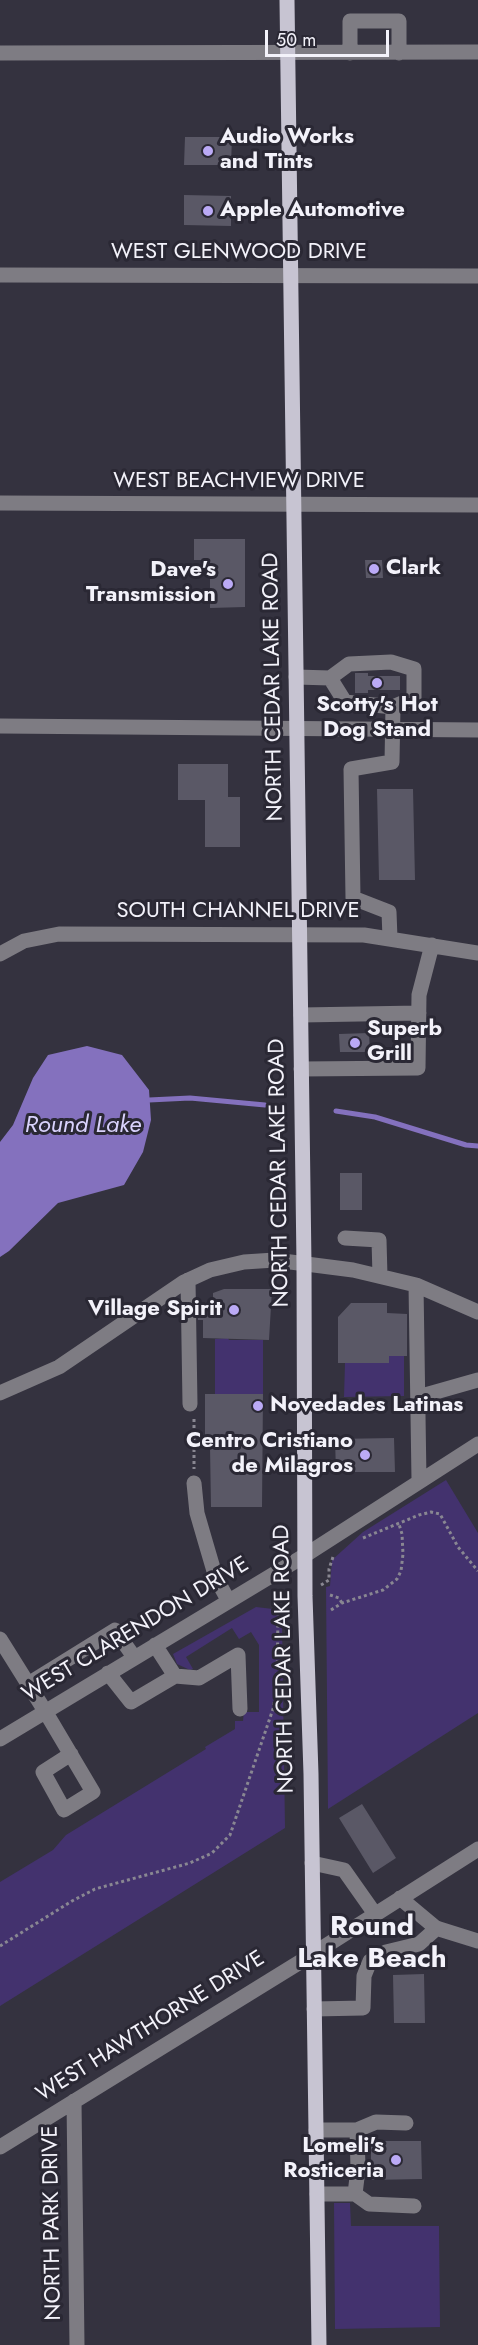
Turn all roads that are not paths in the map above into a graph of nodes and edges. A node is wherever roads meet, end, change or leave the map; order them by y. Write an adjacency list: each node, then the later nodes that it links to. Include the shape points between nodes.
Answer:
1 (287, 0): 6 (main road, NORTH CEDAR LAKE ROAD)
2 (0, 52): 6 (street)
3 (350, 52): 4 (street); 4 (street, via 350,21 399,21); 6 (street)
4 (399, 52): 5 (street)
5 (478, 52)
6 (288, 53): 8 (main road, NORTH CEDAR LAKE ROAD)
7 (0, 274): 8 (street, WEST GLENWOOD DRIVE)
8 (291, 276): 9 (street, WEST GLENWOOD DRIVE); 11 (main road, NORTH CEDAR LAKE ROAD)
9 (478, 276)
10 (0, 503): 11 (street, WEST BEACHVIEW DRIVE)
11 (294, 504): 12 (street, WEST BEACHVIEW DRIVE); 13 (main road, NORTH CEDAR LAKE ROAD)
12 (478, 505)
13 (296, 676): 14 (street); 17 (main road, NORTH CEDAR LAKE ROAD)
14 (330, 678): 15 (street, via 345,702); 15 (street, via 349,664 391,662 414,669 414,698)
15 (393, 707): 18 (street)
16 (0, 726): 17 (street)
17 (297, 729): 18 (street); 20 (main road, NORTH CEDAR LAKE ROAD)
18 (392, 730): 19 (street); 21 (street, via 392,762 351,769 352,898 389,912)
19 (478, 730)
20 (299, 934): 21 (street, SOUTH CHANNEL DRIVE); 24 (street, SOUTH CHANNEL DRIVE, via 59,934 24,941); 26 (main road, NORTH CEDAR LAKE ROAD)
21 (390, 938): 22 (street, SOUTH CHANNEL DRIVE)
22 (432, 945): 23 (street, SOUTH CHANNEL DRIVE); 25 (street, via 419,995)
23 (478, 953)
24 (0, 954)
25 (419, 1013): 26 (street); 27 (street, via 418,1068)
26 (301, 1015): 27 (main road, NORTH CEDAR LAKE ROAD)
27 (301, 1069): 29 (main road, NORTH CEDAR LAKE ROAD)
28 (345, 1238): 30 (street, via 379,1239)
29 (304, 1263): 30 (street); 31 (street, via 244,1262); 41 (main road, NORTH CEDAR LAKE ROAD)
30 (380, 1276): 32 (street)
31 (188, 1280): 35 (street, via 59,1367); 37 (street)
32 (416, 1285): 33 (street); 36 (street)
33 (478, 1312)
34 (478, 1380): 36 (street)
35 (0, 1393)
36 (418, 1397): 39 (street)
37 (190, 1404)
38 (478, 1444): 39 (street, WEST CLARENDON DRIVE)
39 (419, 1480): 41 (street, WEST CLARENDON DRIVE)
40 (194, 1483): 42 (street, via 206,1544 216,1578)
41 (304, 1556): 42 (street, WEST CLARENDON DRIVE); 54 (main road, NORTH CEDAR LAKE ROAD)
42 (228, 1600): 44 (street, WEST CLARENDON DRIVE)
43 (0, 1639): 48 (street)
44 (155, 1645): 45 (street, WEST CLARENDON DRIVE); 47 (street)
45 (134, 1657): 46 (street, WEST CLARENDON DRIVE); 48 (street, via 115,1630)
46 (108, 1673): 47 (street, via 131,1702); 50 (street, WEST CLARENDON DRIVE)
47 (175, 1676): 49 (street, via 200,1678 238,1655)
48 (28, 1684): 50 (street)
49 (240, 1708)
50 (45, 1711): 51 (street, WEST CLARENDON DRIVE); 52 (street)
51 (0, 1739)
52 (70, 1754)
53 (478, 1849): 55 (street, WEST HAWTHORNE DRIVE)
54 (312, 1863): 56 (street, via 344,1870); 59 (main road, NORTH CEDAR LAKE ROAD)
55 (400, 1898): 56 (street, WEST HAWTHORNE DRIVE); 57 (street)
56 (375, 1914): 59 (street, WEST HAWTHORNE DRIVE)
57 (437, 1928): 58 (street); 60 (street, via 419,1944 386,1952 370,1961 364,1976 363,2008)
58 (478, 1941)
59 (313, 1954): 60 (main road, NORTH CEDAR LAKE ROAD); 61 (street, WEST HAWTHORNE DRIVE)
60 (314, 2009): 63 (main road, NORTH CEDAR LAKE ROAD)
61 (74, 2101): 65 (street, WEST HAWTHORNE DRIVE); 69 (street, NORTH PARK DRIVE)
62 (406, 2123): 64 (street, via 376,2122)
63 (316, 2130): 64 (street); 67 (main road, NORTH CEDAR LAKE ROAD)
64 (357, 2130): 66 (street)
65 (0, 2147)
66 (355, 2193): 67 (street); 68 (street, via 369,2204)
67 (317, 2194): 70 (main road, NORTH CEDAR LAKE ROAD)
68 (414, 2206)
69 (77, 2345)
70 (319, 2345)

